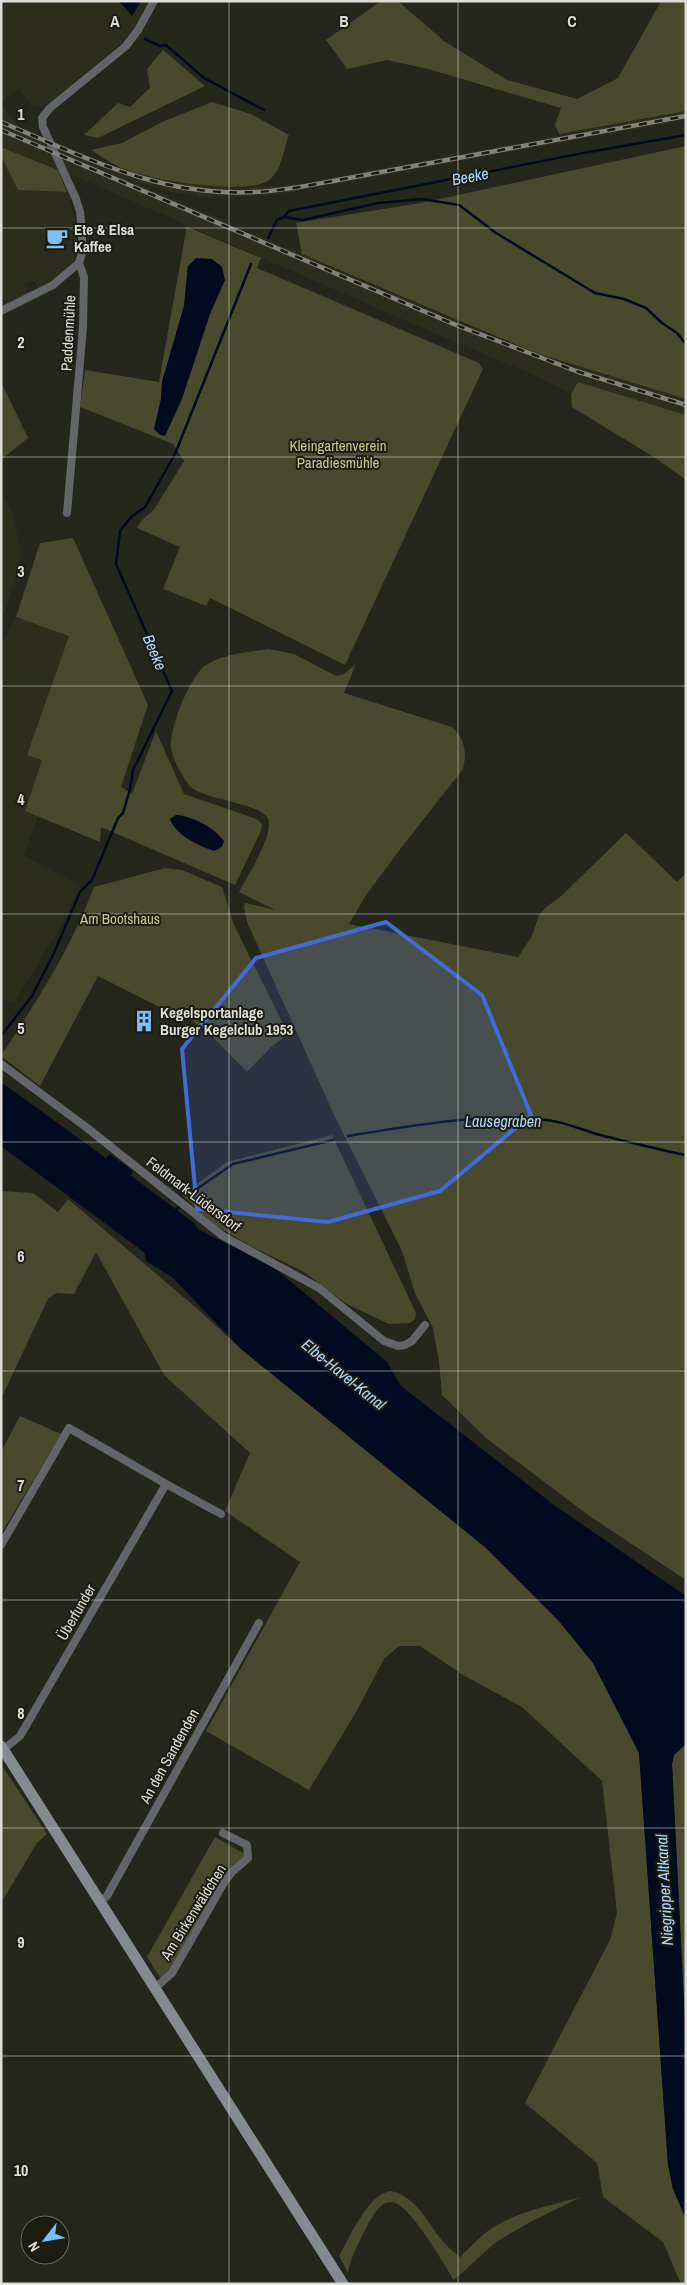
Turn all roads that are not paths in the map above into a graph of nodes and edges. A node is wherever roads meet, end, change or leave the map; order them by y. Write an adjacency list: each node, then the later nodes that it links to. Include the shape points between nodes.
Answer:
1 (154, 1): 2 (street, Paddenmühle, via 126,46 42,118 80,212 83,241)
2 (78, 264): 3 (street, via 53,285); 4 (street, Paddenmühle, via 84,277 83,327)
3 (1, 311)
4 (67, 513)
5 (1, 1064): 6 (street, Feldmark-Lüdersdorf, via 223,1236 319,1288 384,1341 405,1345)
6 (425, 1326)
7 (166, 1484): 8 (street); 9 (street, via 69,1428); 11 (street, Überfunder, via 20,1736)
8 (220, 1514)
9 (1, 1545)
10 (260, 1623): 13 (street, An den Sandenden, via 107,1896)
11 (2, 1747): 13 (main road)
12 (223, 1833): 14 (street, Am Birkenwäldchen, via 247,1845 248,1858 225,1881 172,1973)
13 (100, 1901): 14 (main road)
14 (155, 1988): 15 (main road)
15 (342, 2284)

